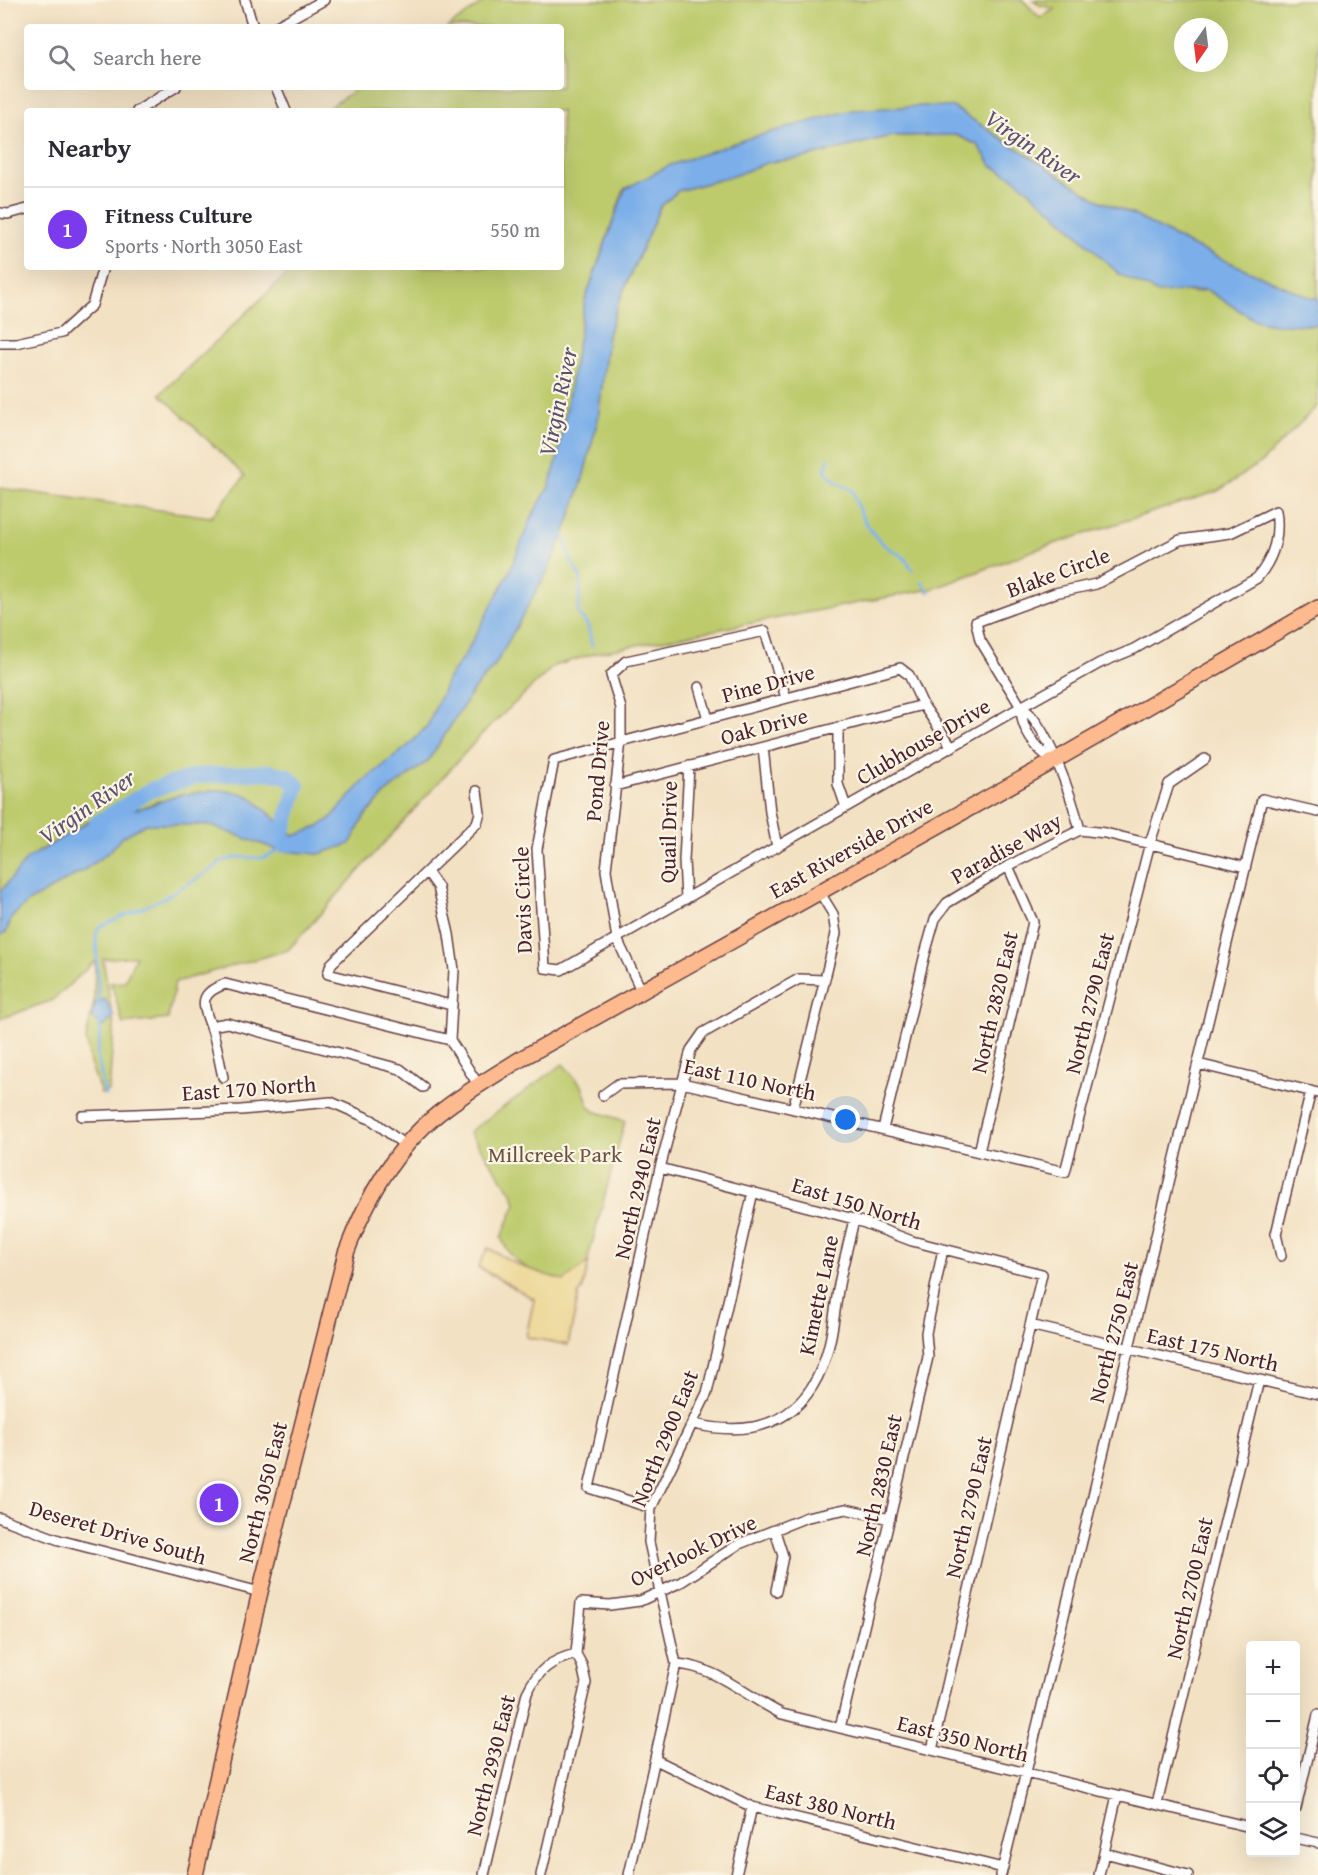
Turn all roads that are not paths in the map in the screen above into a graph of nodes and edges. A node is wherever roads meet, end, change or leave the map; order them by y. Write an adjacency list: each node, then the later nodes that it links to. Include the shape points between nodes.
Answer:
1 (245, 0): 3 (street)
2 (324, 0): 4 (street)
3 (252, 24)
4 (280, 24)
5 (171, 90): 7 (street)
6 (277, 90): 8 (street)
7 (142, 108)
8 (285, 108)
9 (24, 210): 10 (street)
10 (0, 213)
11 (102, 270): 12 (street, via 92,305 61,333)
12 (0, 343)
13 (1276, 511): 18 (street, Clubhouse Drive, via 1279,527 1270,564 1257,578 1134,649 1100,663); 18 (street, Blake Circle, via 1230,533 1180,540 1095,584 1055,593 976,622 980,640)
14 (1318, 608): 26 (main road, East Riverside Drive)
15 (699, 687): 19 (street)
16 (786, 698): 17 (street, Pine Drive, via 900,668 909,675); 19 (street, Pine Drive); 21 (street, Pond Drive, via 765,631 626,661 611,675 621,708)
17 (923, 705): 20 (street, Oak Drive); 23 (street, Pine Drive)
18 (1021, 707): 23 (street, Clubhouse Drive); 26 (street, via 1031,712 1051,746)
19 (708, 719): 21 (street, Pine Drive)
20 (838, 727): 22 (street, Oak Drive); 30 (street, via 838,784)
21 (621, 741): 25 (street, Pine Drive); 28 (street, Pond Drive)
22 (764, 747): 27 (street, Oak Drive); 34 (street)
23 (952, 747): 30 (street, Clubhouse Drive)
24 (1205, 759): 33 (street, North 2790 East, via 1169,784)
25 (554, 760): 41 (street, Davis Circle, via 537,849)
26 (1054, 761): 32 (street, via 1072,800); 38 (main road, East Riverside Drive)
27 (689, 766): 28 (street, Oak Drive); 39 (street, Quail Drive)
28 (615, 786): 40 (street, Pond Drive, via 606,870)
29 (477, 791): 37 (street, via 477,823)
30 (846, 807): 34 (street, Clubhouse Drive)
31 (1318, 812): 36 (street, North 2750 East, via 1262,799)
32 (1080, 830): 33 (street, Paradise Way); 35 (street, Paradise Way)
33 (1150, 843): 36 (street, Paradise Way); 60 (street, North 2790 East)
34 (777, 847): 39 (street, Clubhouse Drive)
35 (1008, 866): 56 (street, Paradise Way, via 946,903 935,919); 58 (street, North 2820 East, via 1033,922)
36 (1245, 867): 47 (street, North 2750 East)
37 (428, 873): 44 (street, via 438,887 449,934 454,970); 44 (street, via 332,964 328,974)
38 (819, 891): 42 (street, via 833,914 836,934); 43 (main road, East Riverside Drive)
39 (686, 899): 40 (street, Clubhouse Drive)
40 (617, 939): 41 (street, Clubhouse Drive, via 561,970); 43 (street, Pond Drive)
41 (545, 968)
42 (824, 980): 49 (street, North 2940 East, via 799,978 703,1033 691,1050); 54 (street)
43 (640, 990): 50 (main road, East Riverside Drive)
44 (452, 1005): 46 (street)
45 (211, 1026): 46 (street, via 204,1003 209,992 225,984); 48 (street); 51 (street, via 226,1023 400,1069)
46 (450, 1040): 50 (street)
47 (1198, 1064): 52 (street); 67 (street, North 2750 East)
48 (223, 1077)
49 (682, 1083): 53 (street, East 110 North, via 618,1084); 54 (street, East 110 North); 59 (street, North 2940 East)
50 (479, 1086): 57 (main road, East Riverside Drive, via 445,1108)
51 (423, 1087)
52 (1315, 1092): 64 (street, via 1276,1234)
53 (603, 1095)
54 (793, 1109): 56 (street, East 110 North)
55 (82, 1116): 57 (street, East 170 North, via 331,1102)
56 (883, 1129): 58 (street, East 110 North)
57 (410, 1142): 77 (main road, North 3050 East, via 376,1186 360,1214 346,1253)
58 (979, 1152): 60 (street, East 110 North)
59 (660, 1168): 61 (street, East 150 North); 71 (street, North 2940 East, via 589,1488)
60 (1065, 1172)
61 (753, 1192): 62 (street, East 150 North); 70 (street, North 2900 East, via 707,1392)
62 (854, 1219): 63 (street, East 150 North); 70 (street, Kimette Lane, via 830,1343 809,1391 792,1410 755,1428 720,1430)
63 (942, 1249): 65 (street, East 150 North); 73 (street, North 2830 East, via 926,1333 928,1357)
64 (1281, 1256)
65 (1042, 1274): 66 (street, North 2790 East)
66 (1030, 1325): 67 (street, East 175 North); 82 (street, North 2790 East)
67 (1129, 1349): 68 (street, East 175 North); 84 (street, North 2750 East)
68 (1259, 1380): 69 (street, East 175 North); 87 (street, North 2700 East)
69 (1318, 1394)
70 (694, 1424): 71 (street, North 2900 East)
71 (651, 1508): 75 (street, North 2900 East, via 649,1542)
72 (0, 1518): 77 (street, Deseret Drive South, via 59,1540)
73 (890, 1519): 74 (street, Overlook Drive, via 846,1509 807,1517); 81 (street, North 2830 East)
74 (775, 1531): 75 (street, Overlook Drive, via 739,1544 681,1582); 76 (street, via 783,1556)
75 (660, 1591): 78 (street, Overlook Drive, via 640,1601 580,1603); 79 (street, North 2900 East)
76 (776, 1591)
77 (260, 1592): 94 (main road, North 3050 East)
78 (576, 1654): 95 (street, North 2930 East, via 545,1666 527,1693); 96 (street, via 586,1683)
79 (676, 1664): 81 (street, East 350 North, via 693,1665 717,1675 782,1714); 83 (street, North 2900 East)
80 (1318, 1715): 86 (street)
81 (840, 1728): 82 (street, East 350 North)
82 (932, 1750): 84 (street, East 350 North)
83 (657, 1760): 88 (street, East 380 North); 97 (street, North 2900 East)
84 (1026, 1773): 85 (street, East 350 North); 93 (street, North 2750 East)
85 (1117, 1795): 87 (street, East 350 North); 92 (street)
86 (1297, 1803)
87 (1157, 1804): 89 (street, East 350 North)
88 (752, 1807): 93 (street, East 380 North); 98 (street)
89 (1246, 1826)
90 (1300, 1839): 91 (street)
91 (1318, 1843)
92 (1105, 1853): 99 (street); 100 (street)
93 (1002, 1871)
94 (195, 1875)
95 (484, 1875)
96 (541, 1875)
97 (629, 1875)
98 (736, 1875)
99 (1100, 1875)
100 (1188, 1875)

